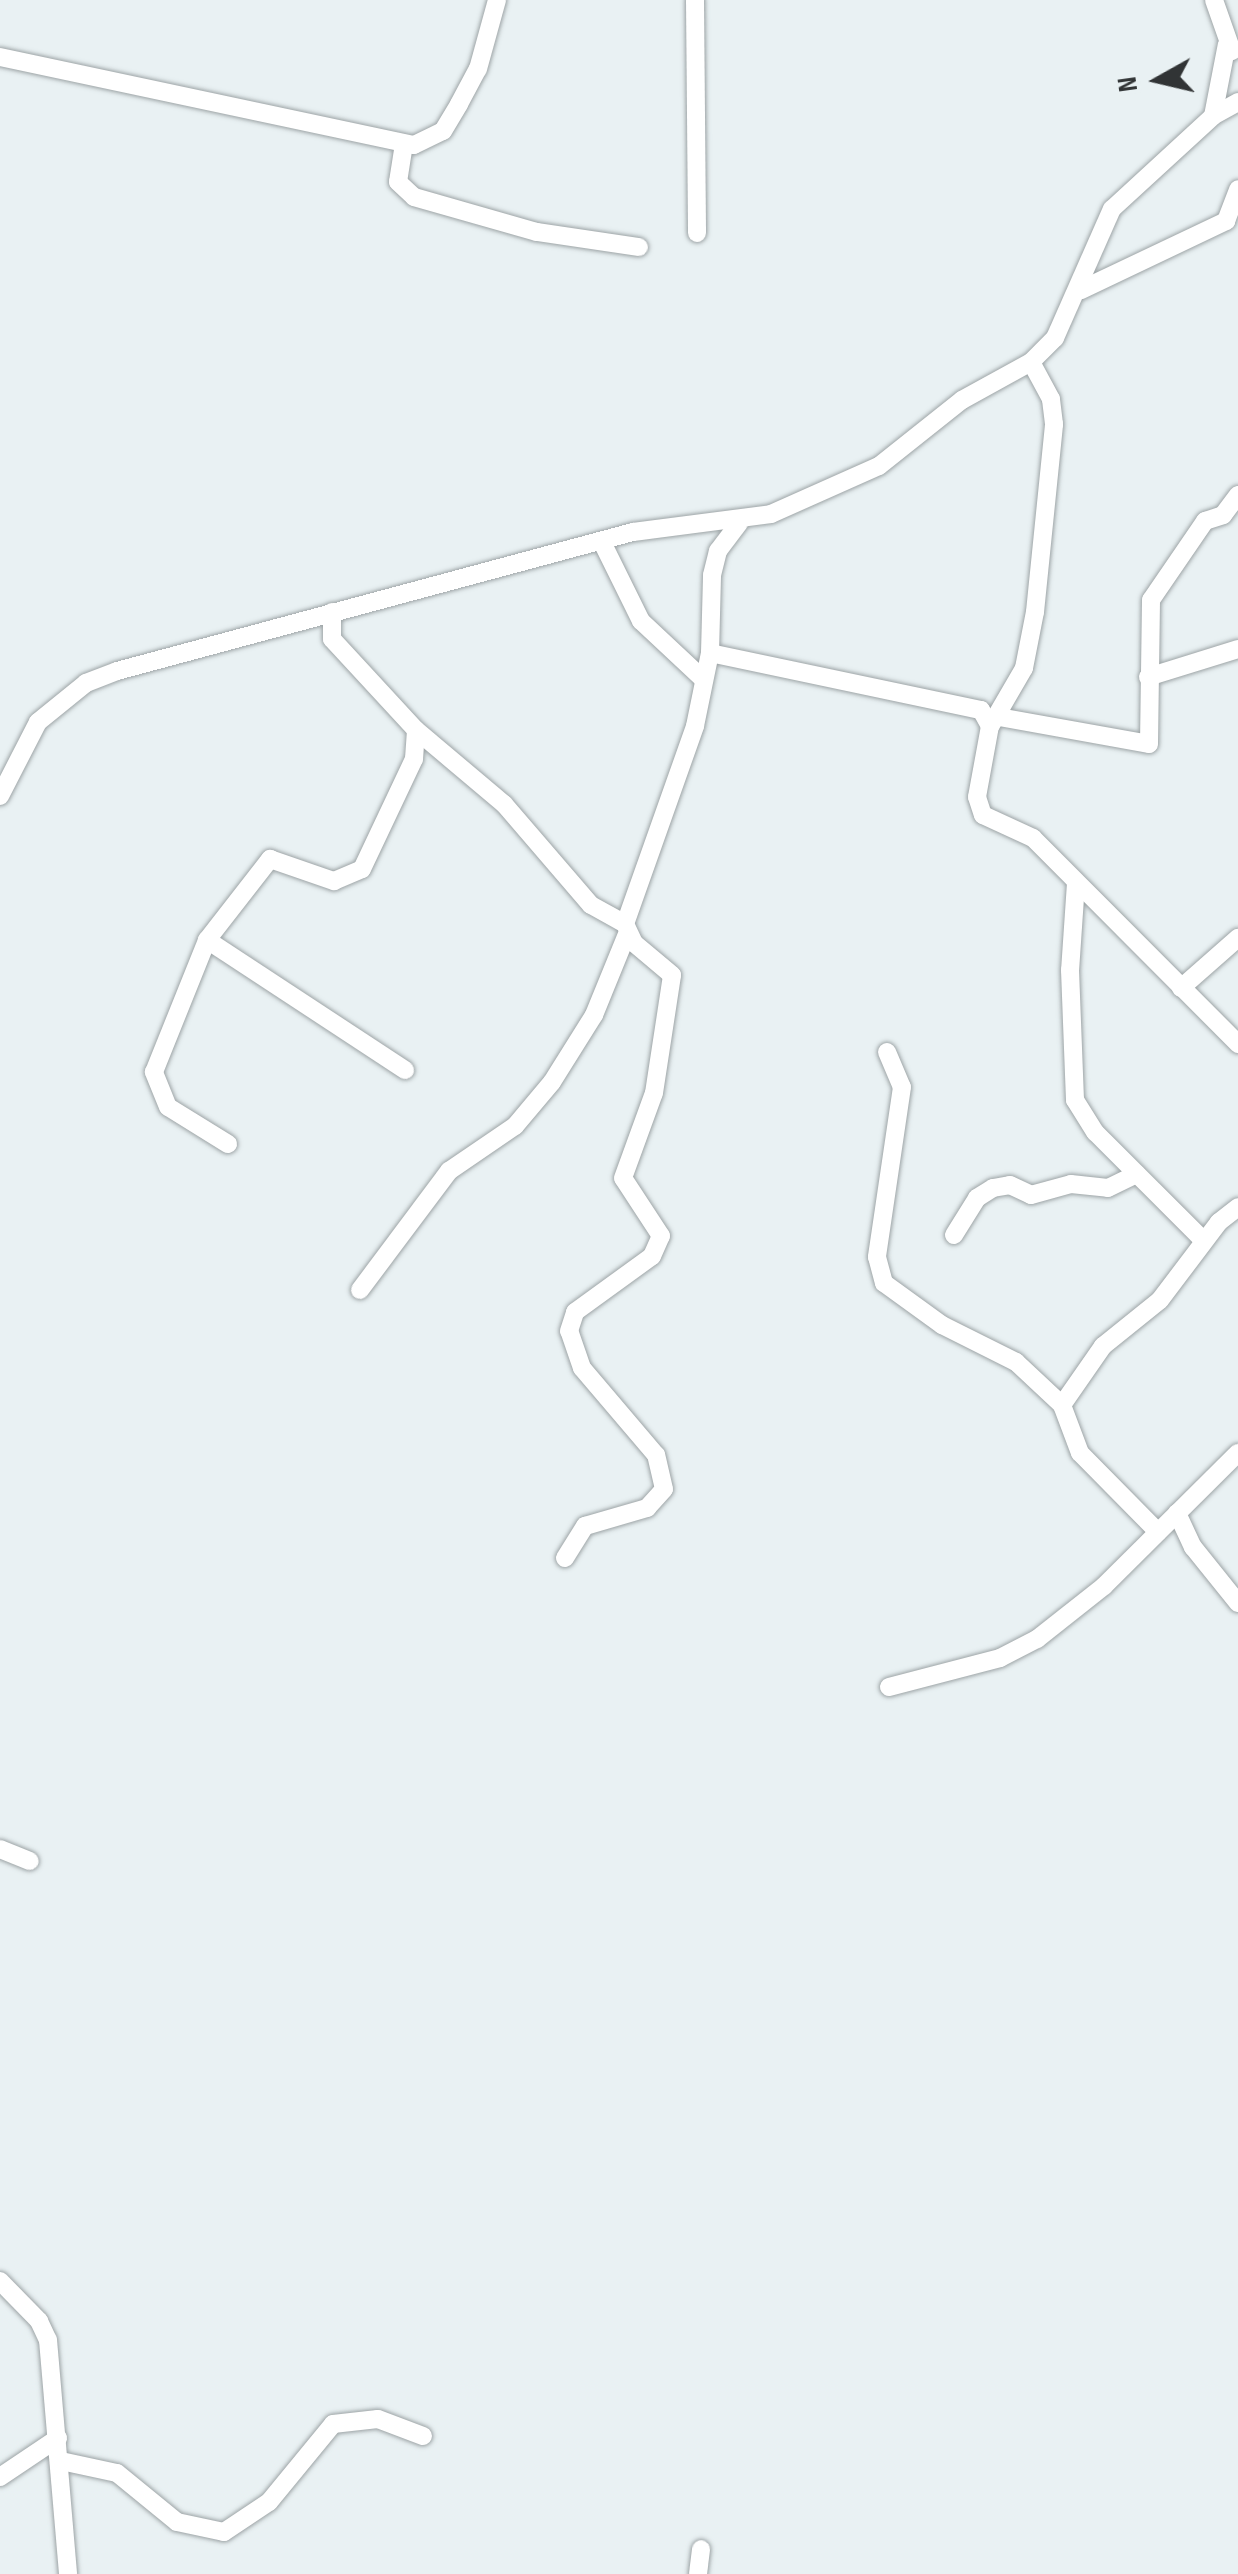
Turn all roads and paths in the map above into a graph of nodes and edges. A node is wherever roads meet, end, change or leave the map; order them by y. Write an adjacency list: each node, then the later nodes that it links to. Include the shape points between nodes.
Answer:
1 (498, 0): 8 (street, via 478,70 443,131 428,142)
2 (695, 0): 10 (street)
3 (1214, 0): 4 (street)
4 (1233, 52): 7 (street)
5 (0, 57): 8 (street)
6 (1238, 102): 7 (street)
7 (1213, 116): 12 (street, via 1112,209)
8 (404, 144): 11 (street, via 398,182 414,197 537,232)
9 (1238, 190): 12 (street, via 1226,221)
10 (697, 232)
11 (639, 247)
12 (1081, 290): 13 (street, via 1069,320)
13 (1031, 362): 15 (street, via 962,400 879,466); 24 (street, via 1051,399 1054,424 1030,648)
14 (1238, 496): 22 (street, via 1205,521 1150,600)
15 (739, 523): 16 (street, via 666,524); 21 (street, via 718,551 712,575)
16 (602, 542): 17 (street); 23 (street, via 642,621)
17 (332, 612): 18 (street); 19 (street)
18 (288, 625): 19 (street); 26 (street, via 86,684 38,722)
19 (332, 639): 25 (street)
20 (1238, 649): 22 (street)
21 (710, 653): 23 (street); 24 (street, via 974,704)
22 (1148, 677): 24 (street, via 1152,740 1146,745)
23 (704, 680): 28 (street, via 695,726)
24 (995, 722): 27 (street, via 977,798 984,815 1033,838)
25 (416, 730): 28 (street, via 504,804 591,904); 30 (street, via 414,759 362,870 334,880 270,859)
26 (0, 796)
27 (1076, 884): 31 (street); 36 (street, via 1070,970 1074,1100)
28 (626, 929): 40 (street, via 594,1015 552,1082 515,1126 449,1171); 45 (street, via 672,975 654,1092 623,1178 661,1236 652,1256 575,1312 569,1339 582,1368 656,1455 664,1489 647,1508 584,1526)
29 (1238, 938): 31 (street)
30 (207, 940): 34 (street); 35 (street, via 154,1072 168,1107)
31 (1182, 988): 32 (street)
32 (1238, 1044)
33 (887, 1052): 41 (street, via 902,1087 877,1257 884,1283 942,1325 1016,1362)
34 (405, 1070)
35 (228, 1144)
36 (1137, 1174): 38 (street, via 1108,1188 1071,1184 1031,1195 1010,1186 993,1188 977,1198); 39 (street)
37 (1238, 1207): 39 (street)
38 (954, 1234)
39 (1204, 1240): 41 (street, via 1160,1300 1103,1346)
40 (360, 1290)
41 (1062, 1404): 44 (street, via 1080,1453)
42 (1238, 1452): 43 (street)
43 (1177, 1513): 44 (street); 46 (street, via 1193,1547)
44 (1158, 1532): 47 (street, via 1104,1586 1022,1648)
45 (565, 1558)
46 (1238, 1603)
47 (889, 1688)
48 (0, 1849): 49 (street)
49 (30, 1860)
50 (0, 2281): 52 (street, via 48,2340)
51 (423, 2436): 53 (street, via 378,2419 332,2424 269,2502 224,2532 176,2522 117,2472)
52 (58, 2438): 53 (street); 54 (street)
53 (62, 2460): 56 (street)
54 (0, 2477)
55 (701, 2550): 57 (street)
56 (68, 2574)
57 (698, 2574)

